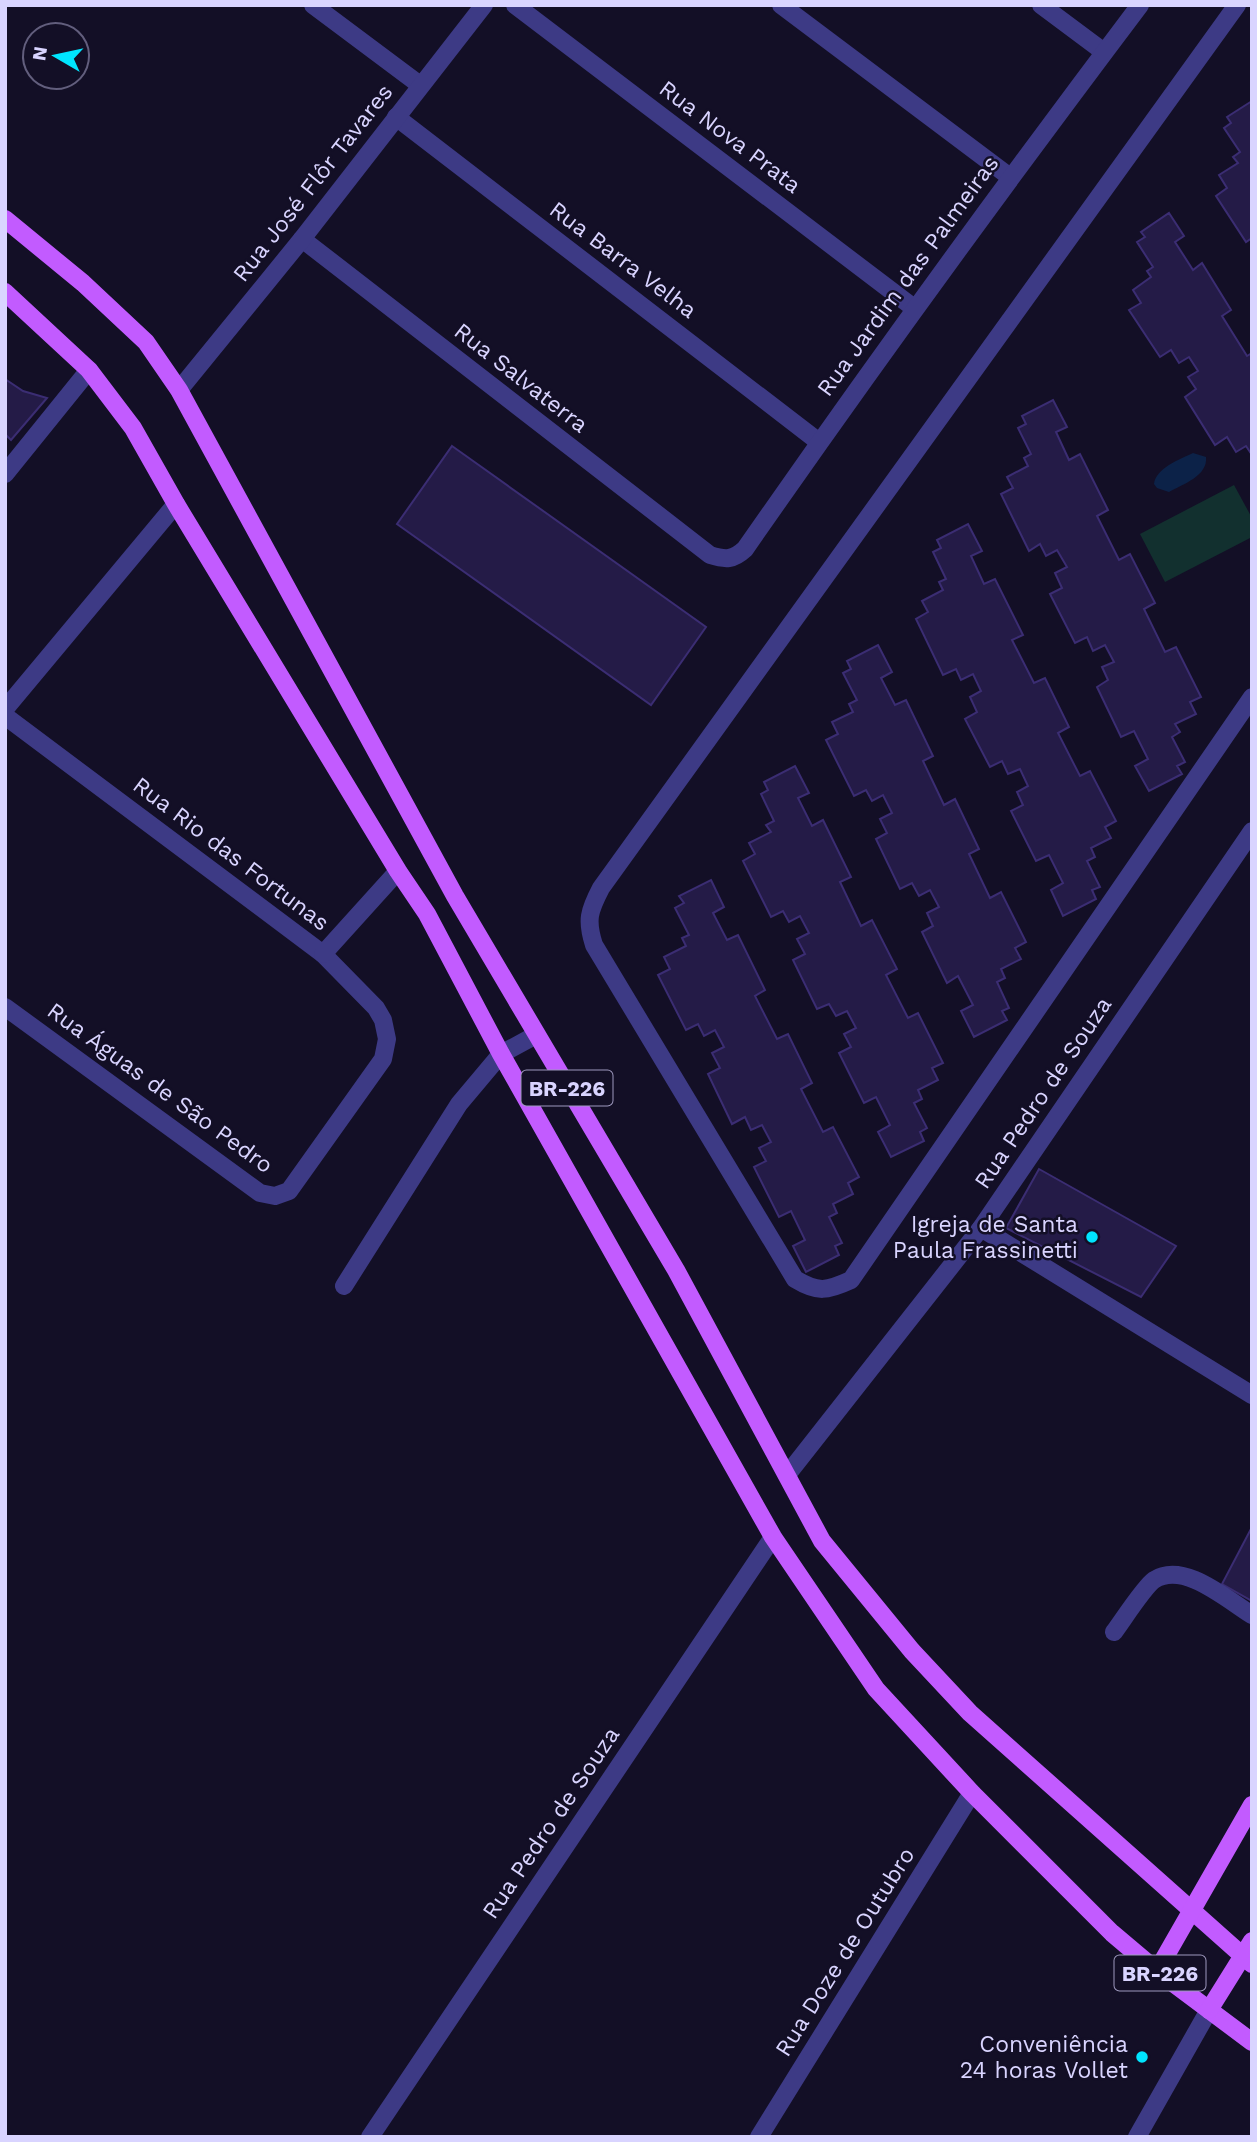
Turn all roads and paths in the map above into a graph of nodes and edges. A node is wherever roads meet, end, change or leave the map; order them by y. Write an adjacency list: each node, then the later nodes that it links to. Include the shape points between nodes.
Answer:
1 (313, 5): 9 (street)
2 (484, 5): 9 (street, Rua José Flôr Tavares)
3 (515, 5): 15 (street, Rua Nova Prata)
4 (781, 5): 11 (street)
5 (1041, 5): 8 (street)
6 (1140, 5): 8 (street, Rua Jardim das Palmeiras)
7 (1237, 5): 22 (street, via 590,908 594,945 795,1279 811,1289 832,1289 851,1280)
8 (1104, 52): 11 (street, Rua Jardim das Palmeiras)
9 (420, 85): 10 (street, Rua José Flôr Tavares)
10 (396, 117): 13 (street, Rua José Flôr Tavares); 18 (street, Rua Barra Velha)
11 (1010, 177): 15 (street, Rua Jardim das Palmeiras)
12 (5, 219): 17 (main road, BR-226, via 146,342)
13 (302, 239): 17 (street, Rua José Flôr Tavares); 21 (street, Rua Salvaterra)
14 (5, 292): 16 (main road, BR-226)
15 (915, 308): 18 (street, Rua Jardim das Palmeiras)
16 (89, 370): 19 (street); 20 (main road, BR-226, via 133,428)
17 (179, 390): 29 (main road, BR-226, via 455,896)
18 (819, 442): 21 (street, Rua Jardim das Palmeiras, via 745,549 724,559)
19 (5, 474)
20 (176, 504): 23 (street); 26 (main road, BR-226)
21 (710, 555)
22 (1252, 697)
23 (5, 709)
24 (5, 716): 27 (street, Rua Rio das Fortunas)
25 (1252, 831): 32 (street, Rua Pedro de Souza)
26 (398, 871): 27 (street); 30 (main road, BR-226, via 427,914)
27 (323, 954): 31 (street, Rua Rio das Fortunas, via 376,1008 387,1039 383,1059)
28 (5, 1007): 31 (street, Rua Águas de São Pedro, via 260,1193 275,1196)
29 (536, 1035): 30 (street); 35 (main road, BR-226, via 676,1270)
30 (501, 1054): 33 (street, via 459,1104); 36 (main road, BR-226)
31 (289, 1191)
32 (981, 1228): 34 (street); 35 (street, Rua Pedro de Souza)
33 (344, 1286)
34 (1252, 1395)
35 (787, 1475): 41 (main road, BR-226, via 822,1541 912,1651 970,1713)
36 (774, 1537): 39 (main road, BR-226, via 876,1689); 46 (street, Rua Pedro de Souza)
37 (1252, 1615): 38 (street, via 1188,1576 1170,1573 1152,1581)
38 (1114, 1632)
39 (971, 1793): 43 (main road, BR-226, via 1112,1933); 47 (street, Rua Doze de Outubro)
40 (1252, 1805): 41 (main road)
41 (1193, 1910): 42 (main road, BR-226); 43 (main road)
42 (1249, 1954): 44 (main road)
43 (1157, 1971): 44 (main road, BR-226)
44 (1209, 2010): 45 (main road, BR-226); 48 (street)
45 (1252, 2042)
46 (370, 2137)
47 (759, 2137)
48 (1137, 2137)

